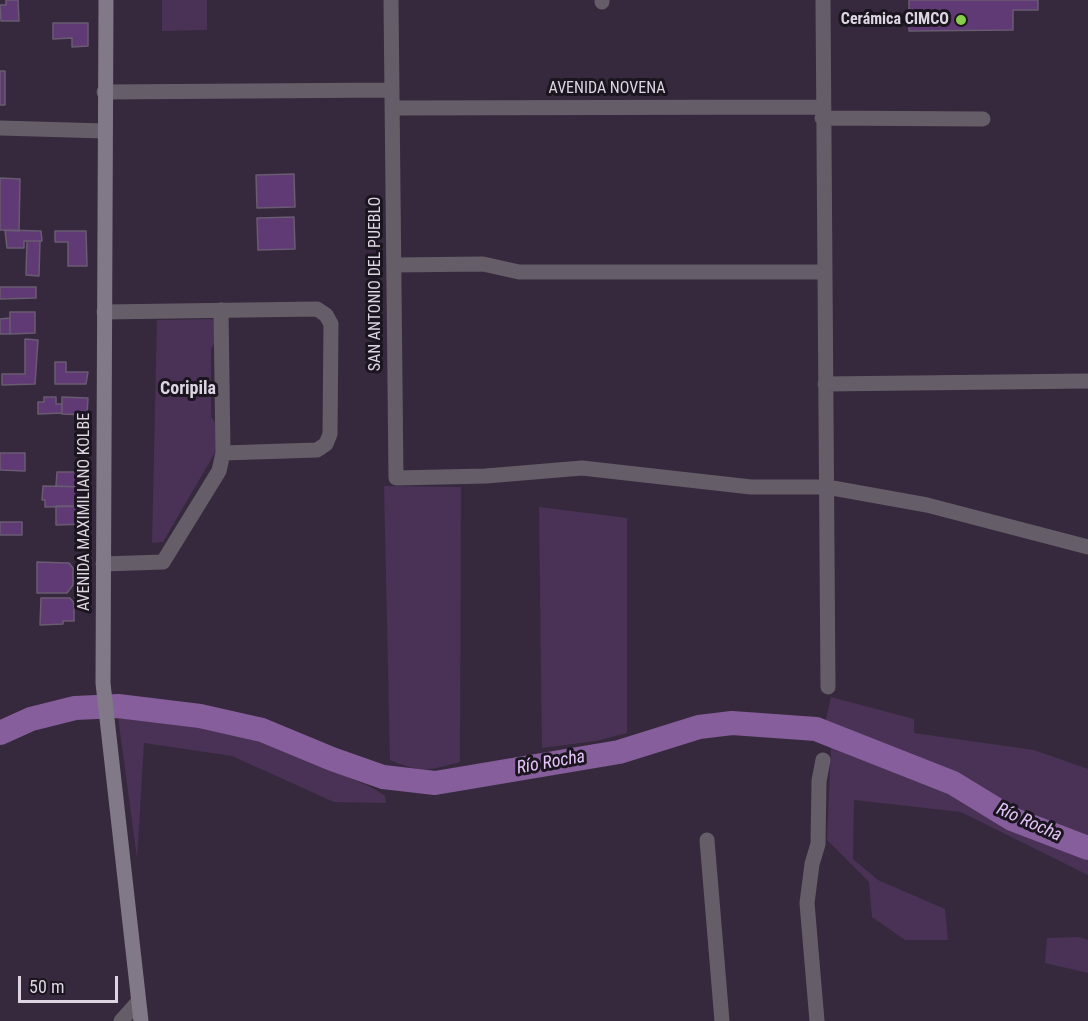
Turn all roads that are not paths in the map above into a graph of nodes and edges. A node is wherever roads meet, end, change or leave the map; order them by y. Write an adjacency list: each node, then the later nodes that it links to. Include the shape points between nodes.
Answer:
1 (106, 0): 5 (main road, AVENIDA MAXIMILIANO KOLBE)
2 (391, 0): 4 (street, SAN ANTONIO DEL PUEBLO)
3 (823, 0): 7 (street)
4 (392, 90): 5 (street); 6 (street, SAN ANTONIO DEL PUEBLO)
5 (104, 92): 10 (main road, AVENIDA MAXIMILIANO KOLBE)
6 (393, 108): 7 (street, AVENIDA NOVENA); 11 (street, SAN ANTONIO DEL PUEBLO)
7 (822, 112): 8 (street, AVENIDA NOVENA); 12 (street)
8 (983, 119)
9 (0, 128): 10 (street)
10 (105, 130): 14 (main road, AVENIDA MAXIMILIANO KOLBE)
11 (394, 265): 12 (street, via 483,264 519,272); 18 (street, SAN ANTONIO DEL PUEBLO, via 396,477 486,476 582,468 751,487)
12 (824, 272): 16 (street)
13 (221, 310): 14 (street); 17 (street); 17 (street, via 317,309 331,324 330,435 326,444 317,450)
14 (104, 312): 20 (main road, AVENIDA MAXIMILIANO KOLBE)
15 (1088, 381): 16 (street)
16 (825, 384): 18 (street)
17 (222, 453): 20 (street, via 219,471 163,562)
18 (826, 487): 19 (street, via 927,505); 21 (street)
19 (1088, 547)
20 (103, 564): 24 (main road, AVENIDA MAXIMILIANO KOLBE, via 103,682)
21 (828, 687)
22 (823, 760): 28 (street, via 818,844 807,903)
23 (707, 840): 27 (street)
24 (138, 1002): 25 (street); 26 (main road, AVENIDA MAXIMILIANO KOLBE)
25 (121, 1021)
26 (141, 1021)
27 (722, 1021)
28 (817, 1021)

